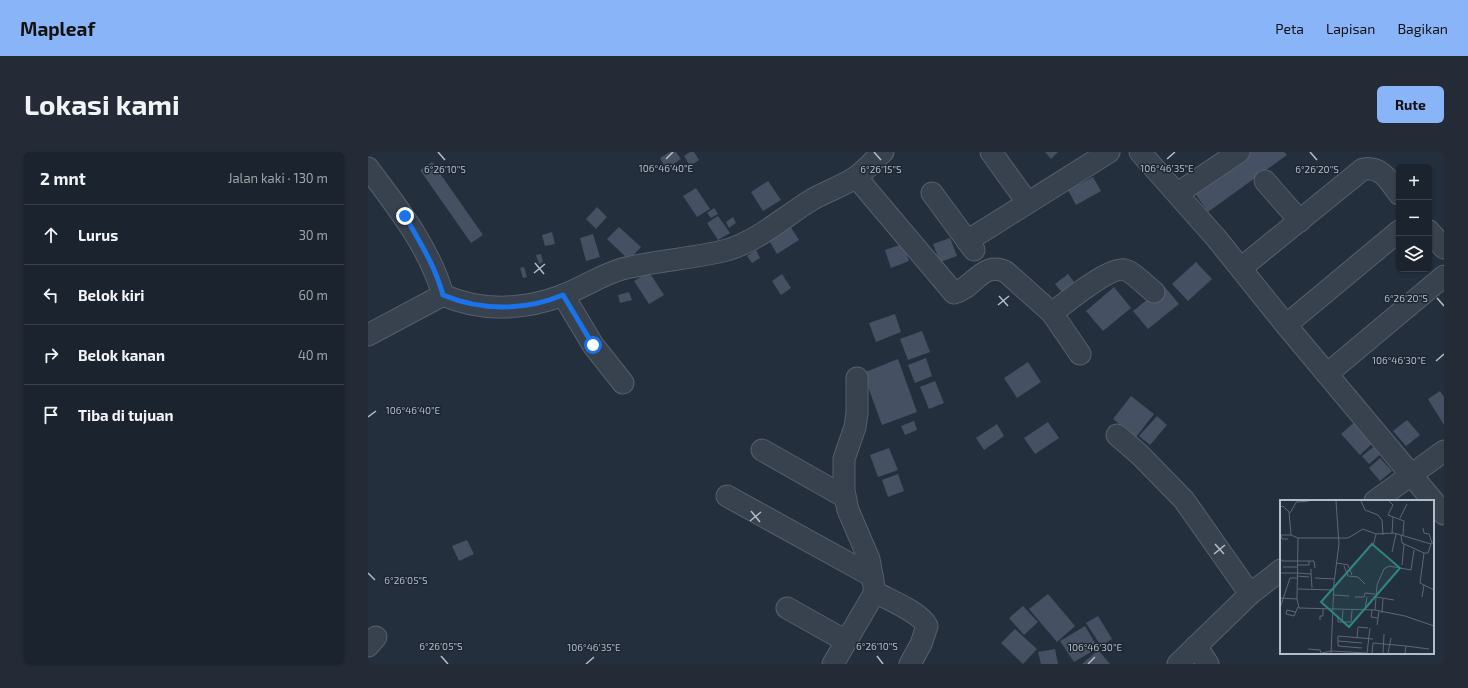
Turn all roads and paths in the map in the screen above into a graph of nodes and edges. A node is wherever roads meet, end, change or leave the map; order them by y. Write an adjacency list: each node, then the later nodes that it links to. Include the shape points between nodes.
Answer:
1 (883, 152): 8 (street)
2 (991, 152): 13 (street)
3 (1109, 152): 6 (street)
4 (1239, 152): 12 (street)
5 (1150, 155): 12 (street)
6 (1086, 158): 13 (street)
7 (368, 168): 21 (street, via 405,216 429,258)
8 (856, 177): 22 (street, via 814,198 756,236 729,249 621,270); 23 (street, via 954,294 988,271 999,269 1006,272)
9 (1265, 181): 14 (street)
10 (1396, 190): 14 (street, via 1377,169 1364,169)
11 (932, 193): 13 (street, via 970,245)
12 (1178, 193): 18 (street)
13 (1027, 202)
14 (1300, 221): 18 (street)
15 (1396, 233): 24 (street)
16 (1432, 234): 17 (street)
17 (1444, 248)
18 (1241, 268): 24 (street)
19 (1444, 276): 27 (street)
20 (1154, 292): 23 (street, via 1129,272 1117,270 1087,287)
21 (443, 295): 22 (street, via 471,304 517,307); 25 (street)
22 (563, 295): 29 (street, via 593,345)
23 (1052, 313): 26 (street)
24 (1286, 325): 27 (street)
25 (368, 335)
26 (1080, 354)
27 (1327, 374): 33 (street)
28 (857, 378): 35 (street, via 855,427 844,459)
29 (623, 383)
30 (1117, 435): 42 (street, via 1140,454 1184,500)
31 (762, 450): 35 (street)
32 (1444, 451): 33 (street)
33 (1412, 474): 36 (street); 37 (street)
34 (727, 496): 41 (street)
35 (845, 497): 41 (street, via 869,559)
36 (1376, 500)
37 (1433, 500)
38 (1434, 502): 39 (street)
39 (1444, 514)
40 (1280, 571): 42 (street)
41 (873, 584): 44 (street); 47 (street, via 924,620 927,626)
42 (1250, 594): 45 (street)
43 (787, 608): 44 (street)
44 (846, 641): 46 (street)
45 (1196, 646): 48 (street); 49 (street)
46 (833, 664)
47 (910, 664)
48 (1178, 664)
49 (1208, 664)

